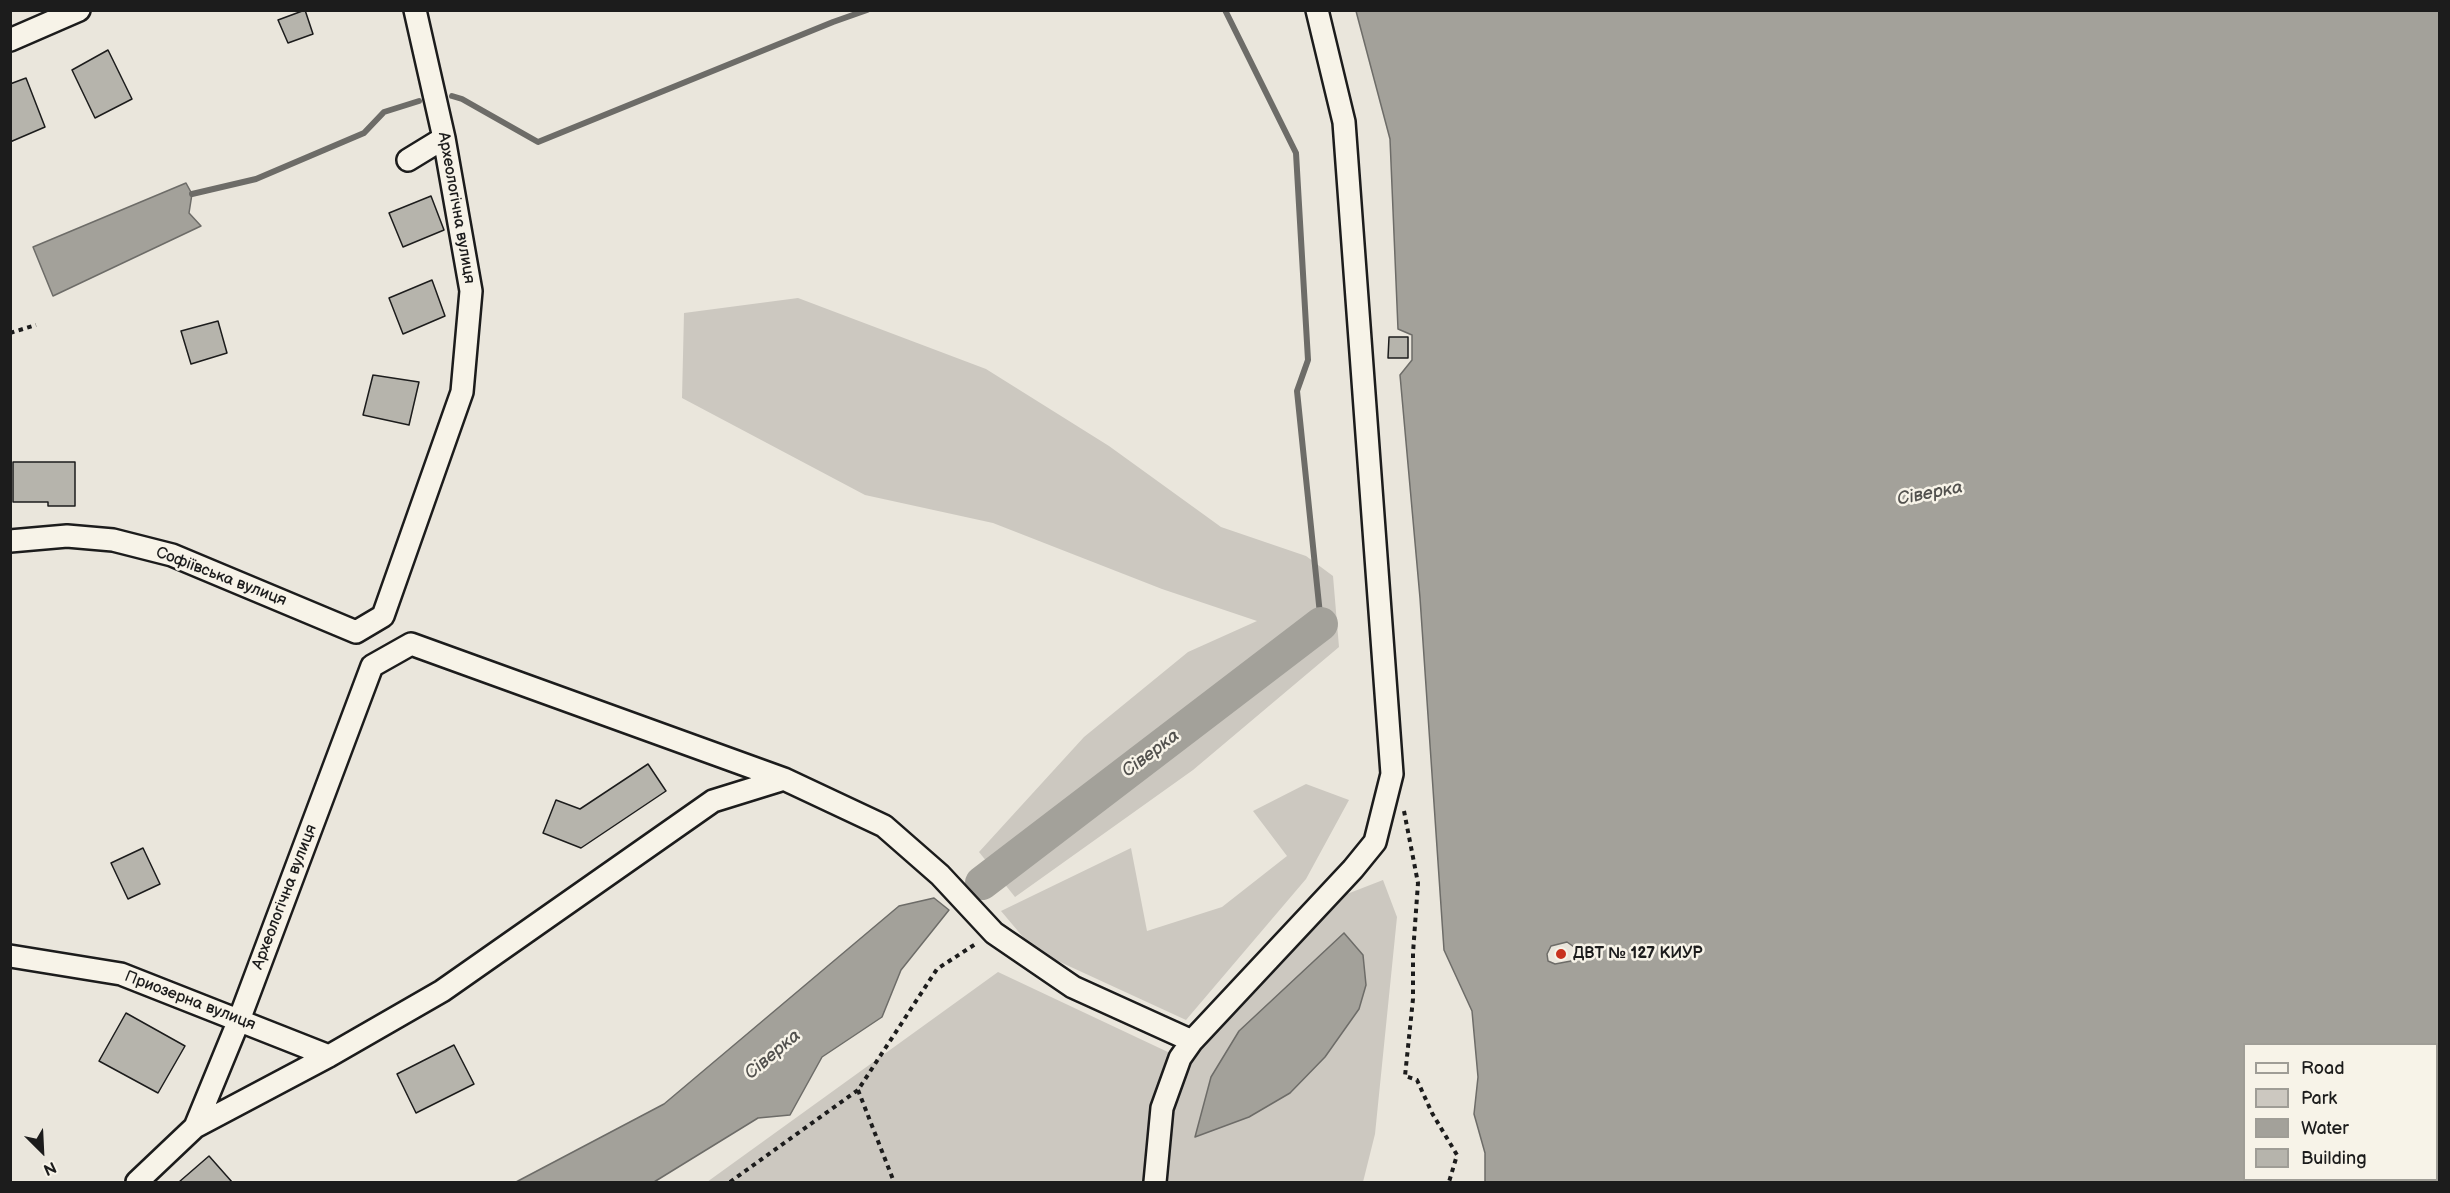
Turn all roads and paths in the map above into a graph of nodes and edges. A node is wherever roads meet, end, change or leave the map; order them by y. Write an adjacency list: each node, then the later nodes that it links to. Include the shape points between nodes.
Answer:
1 (79, 10): 4 (street)
2 (415, 10): 5 (street, Археологічна вулиця)
3 (1317, 10): 16 (street, via 1344,122 1392,774 1375,842)
4 (10, 40)
5 (444, 138): 6 (street); 10 (street, Археологічна вулиця, via 471,291 462,392 383,616)
6 (408, 160)
7 (36, 325): 8 (path)
8 (10, 333)
9 (10, 541): 10 (street, Софіївська вулиця, via 66,536 113,540 172,555)
10 (356, 632)
11 (784, 779): 13 (street, via 884,826 940,876); 15 (street, Археологічна вулиця, via 411,644 372,666); 17 (street, via 713,801 442,992)
12 (1403, 806): 24 (path, via 1418,883 1406,1076 1417,1080 1457,1155)
13 (994, 933): 16 (street, via 1073,987); 18 (path, via 937,969)
14 (10, 956): 15 (street, Приозерна вулиця, via 121,974)
15 (239, 1020): 17 (street, Приозерна вулиця); 19 (street, Археологічна вулиця)
16 (1192, 1041): 23 (street, via 1180,1058 1162,1108)
17 (329, 1056): 19 (street)
18 (858, 1090): 21 (path); 22 (path)
19 (195, 1127): 20 (street)
20 (137, 1182)
21 (730, 1182)
22 (894, 1182)
23 (1155, 1182)
24 (1449, 1182)

